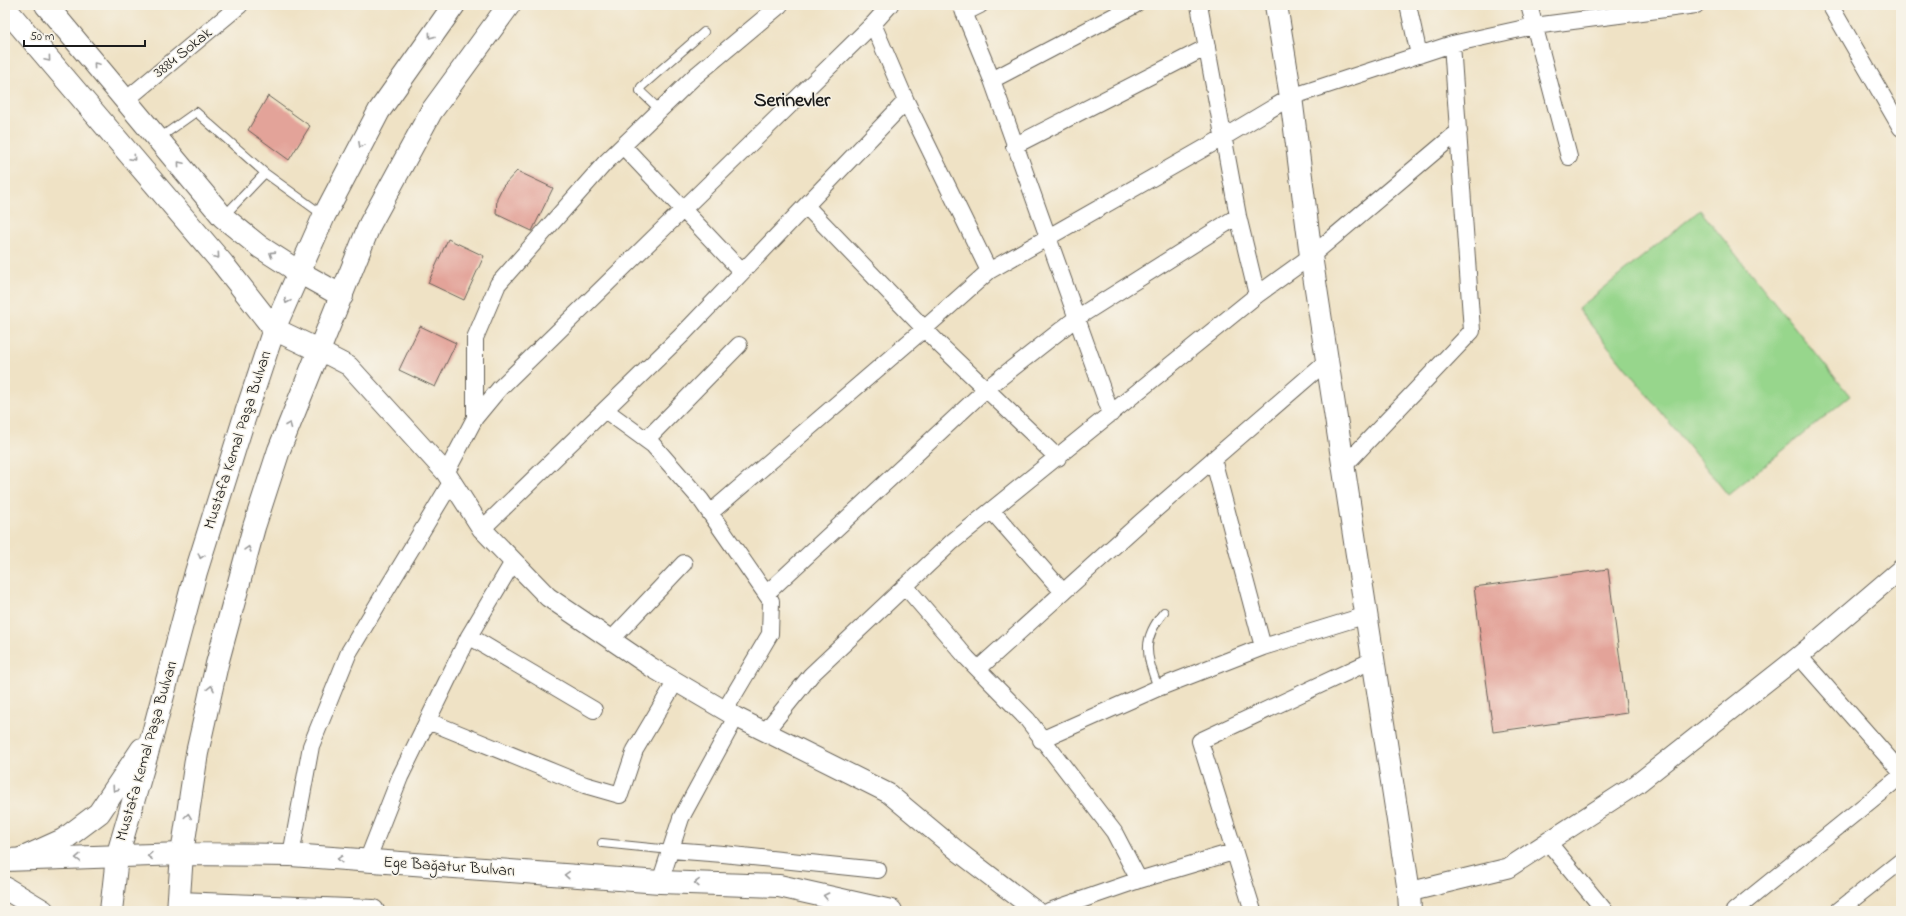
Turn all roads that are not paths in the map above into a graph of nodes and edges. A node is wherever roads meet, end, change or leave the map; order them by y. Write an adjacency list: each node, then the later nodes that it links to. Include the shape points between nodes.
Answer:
1 (46, 5): 26 (main road, one-way to 1)
2 (240, 5): 26 (street, 3884 Sokak)
3 (454, 5): 39 (main road, Mustafa Kemal Paşa Bulvarı, one-way to 39, via 379,111)
4 (509, 5): 48 (main road, via 431,112 370,224)
5 (780, 5): 28 (street, via 694,77)
6 (890, 5): 18 (street)
7 (980, 5): 17 (street)
8 (1135, 5): 24 (street)
9 (1199, 5): 22 (street)
10 (1276, 5): 25 (main road)
11 (1408, 5): 23 (street)
12 (1529, 5): 19 (street)
13 (1696, 5): 15 (street)
14 (1830, 5): 29 (street)
15 (1669, 7): 19 (street)
16 (5, 8): 50 (main road, one-way to 50, via 223,264)
17 (962, 9): 24 (street)
18 (873, 24): 27 (street); 38 (street)
19 (1534, 26): 21 (street); 35 (street)
20 (704, 32): 28 (lane, via 641,87 643,96)
21 (1452, 44): 23 (street); 30 (street)
22 (1207, 47): 31 (street); 34 (street)
23 (1419, 56): 25 (street)
24 (992, 80): 34 (street)
25 (1291, 96): 31 (street); 43 (main road)
26 (126, 100): 32 (main road)
27 (906, 101): 37 (street); 44 (street)
28 (660, 110): 33 (street)
29 (1901, 128)
30 (1459, 131): 43 (street); 62 (street, via 1472,331)
31 (1224, 137): 40 (street); 42 (street)
32 (158, 139): 36 (lane, via 196,112); 41 (main road, one-way to 32)
33 (623, 146): 38 (street); 58 (street, via 498,284 475,338)
34 (1014, 146): 42 (street)
35 (1569, 157)
36 (265, 173): 39 (lane); 41 (lane)
37 (806, 206): 46 (street); 51 (street)
38 (682, 209): 46 (street); 58 (street, via 499,389)
39 (324, 216): 45 (main road, Mustafa Kemal Paşa Bulvarı)
40 (1238, 216): 47 (street); 49 (street)
41 (224, 217): 45 (main road, one-way to 41, via 260,247)
42 (1047, 237): 44 (street); 49 (street)
43 (1311, 256): 47 (street); 54 (main road)
44 (989, 271): 51 (street)
45 (299, 272): 48 (main road); 50 (main road, Mustafa Kemal Paşa Bulvarı, one-way to 50)
46 (742, 272): 56 (street)
47 (1257, 295): 57 (street)
48 (342, 296): 53 (main road)
49 (1075, 319): 55 (street); 57 (street)
50 (274, 329): 53 (main road); 87 (main road, Mustafa Kemal Paşa Bulvarı, one-way to 87, via 196,572)
51 (924, 329): 55 (street); 65 (street)
52 (739, 345): 59 (street)
53 (320, 351): 63 (street, via 349,366); 95 (main road, one-way to 53, via 197,753 232,607 279,450)
54 (1328, 360): 61 (street); 62 (main road)
55 (986, 389): 60 (street); 72 (street)
56 (605, 410): 59 (street); 66 (street)
57 (1111, 414): 60 (street)
58 (475, 418): 63 (street)
59 (646, 440): 65 (street)
60 (1058, 458): 64 (street)
61 (1213, 459): 71 (street); 77 (street)
62 (1344, 466): 74 (main road)
63 (449, 477): 66 (street); 96 (street, via 349,652 311,746)
64 (992, 511): 70 (street, via 952,542); 71 (street)
65 (710, 513): 72 (street)
66 (482, 529): 67 (street)
67 (513, 562): 75 (street); 76 (street, via 548,597)
68 (684, 563): 76 (street)
69 (1901, 569): 78 (street)
70 (905, 586): 80 (street); 86 (street, via 811,675)
71 (1063, 592): 80 (street)
72 (766, 594): 84 (street, via 771,601 770,634)
73 (1164, 612): 82 (lane, via 1153,629 1147,656)
74 (1367, 615): 77 (street); 79 (main road)
75 (469, 636): 83 (street); 85 (street)
76 (611, 640): 81 (street)
77 (1263, 647): 82 (street)
78 (1799, 656): 89 (street); 91 (street, via 1637,784)
79 (1373, 660): 94 (street, via 1200,741); 105 (main road)
80 (978, 669): 88 (street, via 1027,719)
81 (676, 681): 84 (street); 85 (street, via 635,750 620,795 585,785)
82 (1158, 688): 88 (street)
83 (594, 710)
84 (731, 714): 86 (street); 93 (street, via 681,818)
85 (428, 721): 99 (street, via 400,777)
86 (766, 732): 107 (street, via 888,793)
87 (153, 733): 97 (main road, Mustafa Kemal Paşa Bulvarı); 98 (main road, one-way to 98, via 99,813 63,840)
88 (1041, 740): 102 (street, via 1114,832)
89 (1901, 772)
90 (1901, 776): 115 (street)
91 (1548, 842): 105 (street, via 1508,868); 114 (street)
92 (602, 843): 93 (lane)
93 (671, 850): 101 (street); 103 (street)
94 (1233, 852): 102 (street); 113 (street)
95 (182, 854): 96 (main road, Ege Bağatur Bulvarı); 97 (main road, Ege Bağatur Bulvarı, one-way to 97); 106 (main road)
96 (291, 855): 99 (main road, Ege Bağatur Bulvarı, one-way to 96)
97 (117, 857): 98 (main road, Ege Bağatur Bulvarı, one-way to 98); 109 (main road, Mustafa Kemal Paşa Bulvarı)
98 (13, 859)
99 (367, 861): 103 (main road, Ege Bağatur Bulvarı, one-way to 99)
100 (1901, 861): 116 (street)
101 (878, 870)
102 (1138, 880): 112 (street)
103 (660, 882): 111 (main road, Ege Bağatur Bulvarı, one-way to 103, via 779,886)
104 (5, 888): 108 (main road)
105 (1409, 902)
106 (178, 907): 110 (main road)
107 (1031, 910)
108 (43, 911)
109 (111, 911)
110 (373, 911)
111 (891, 911)
112 (1048, 911)
113 (1253, 911)
114 (1605, 911)
115 (1734, 911)
116 (1838, 911)

